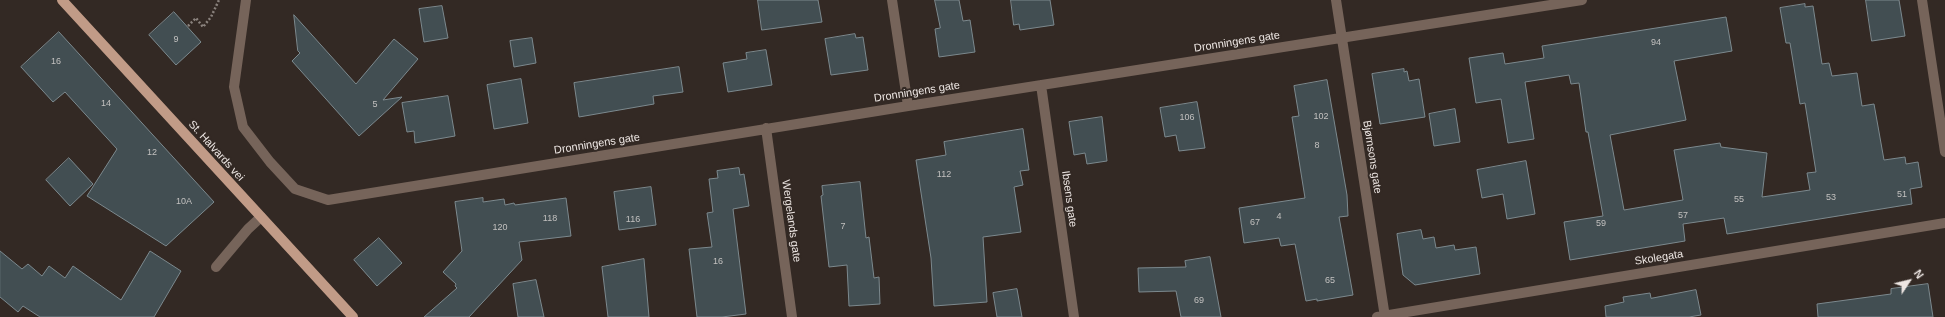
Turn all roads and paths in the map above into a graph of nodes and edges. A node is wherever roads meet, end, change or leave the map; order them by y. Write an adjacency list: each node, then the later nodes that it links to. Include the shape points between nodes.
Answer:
1 (62, 0): 14 (main road, St. Halvards vei)
2 (219, 0): 8 (path, via 203,27 196,18)
3 (246, 0): 12 (street, Dronningens gate, via 234,87 243,127 295,189 328,200)
4 (892, 0): 11 (street)
5 (1336, 0): 9 (street, Bjørnsons gate)
6 (1582, 0): 9 (street, Dronningens gate)
7 (1922, 0): 13 (street)
8 (188, 26)
9 (1342, 38): 10 (street, Dronningens gate); 20 (street, Bjørnsons gate)
10 (1041, 85): 11 (street, Dronningens gate); 19 (street, Ibsens gate)
11 (908, 106): 12 (street, Dronningens gate)
12 (766, 128): 18 (street, Wergelands gate)
13 (1945, 152)
14 (261, 217): 16 (street); 17 (main road, St. Halvards vei)
15 (1945, 223): 20 (street, Skolegata)
16 (216, 267)
17 (353, 317)
18 (792, 317)
19 (1074, 317)
20 (1382, 317)

